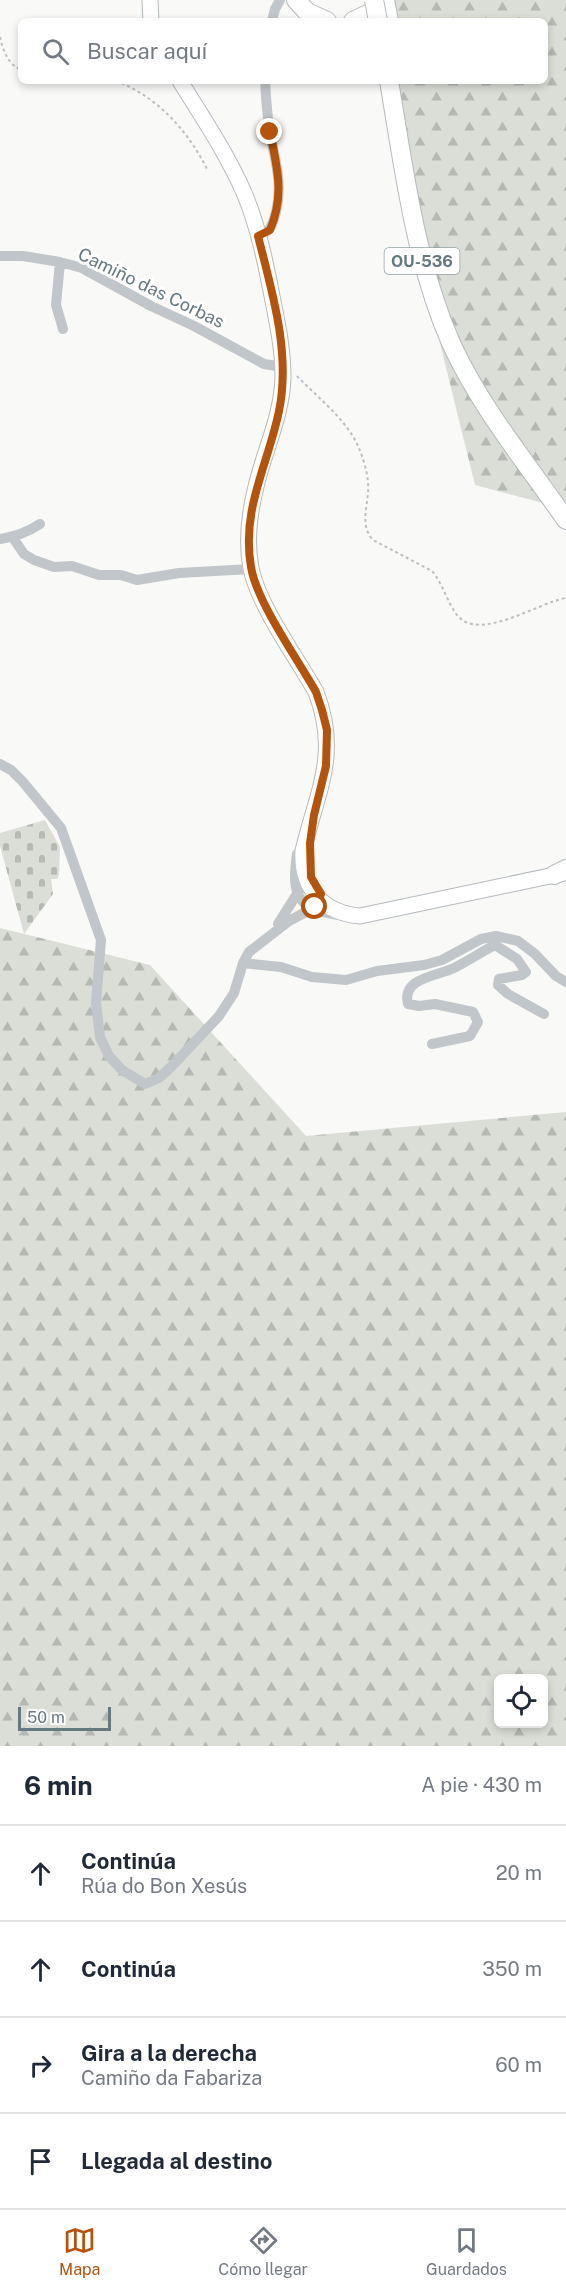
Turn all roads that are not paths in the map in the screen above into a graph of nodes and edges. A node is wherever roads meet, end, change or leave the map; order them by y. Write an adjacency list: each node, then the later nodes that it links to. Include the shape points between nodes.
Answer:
1 (150, 0): 6 (main road)
2 (280, 0): 7 (street)
3 (296, 0): 8 (main road, via 307,12)
4 (374, 0): 10 (main road, bridge)
5 (384, 0): 9 (main road); 11 (main road)
6 (152, 18)
7 (273, 18)
8 (320, 18)
9 (359, 18)
10 (377, 18)
11 (388, 18)
12 (182, 84): 16 (main road, via 233,169)
13 (265, 84): 16 (street, via 280,181 272,226)
14 (390, 84): 21 (main road, OU-536, via 423,263 451,343 479,394)
15 (401, 84): 21 (main road, OU-536, via 422,211 438,274 449,309)
16 (258, 236): 20 (main road)
17 (0, 256): 18 (street, Camiño das Corbas)
18 (60, 261): 19 (street, via 56,305); 20 (street, Camiño das Corbas, via 82,268 264,364)
19 (63, 329)
20 (283, 367): 27 (main road, via 279,412 255,490 248,531)
21 (504, 424): 22 (main road, OU-536); 23 (main road, OU-536)
22 (566, 505)
23 (566, 520)
24 (40, 524): 26 (street)
25 (0, 538): 26 (street)
26 (13, 538): 27 (street, via 24,554 54,567 72,566 99,575 137,580)
27 (251, 569): 29 (main road, via 322,710 327,730 326,766)
28 (0, 764): 36 (street, via 23,782 61,828 101,940 96,1003 100,1037 109,1056 122,1070 145,1084 159,1078 219,1016 234,993)
29 (314, 815): 30 (main road); 32 (main road, via 302,865)
30 (311, 865): 32 (street); 33 (main road, via 326,891)
31 (562, 872): 33 (main road, via 406,907)
32 (310, 894): 33 (main road, via 335,910); 34 (street); 34 (street, via 296,916)
33 (347, 909)
34 (268, 936): 36 (street, via 249,952)
35 (496, 940): 36 (street, via 481,939 424,965 346,980); 37 (street, via 518,941); 38 (street, via 526,972 499,979 498,985); 39 (street, via 453,968 418,980 408,989 408,1004 455,1007 473,1012 478,1022 470,1036)
36 (243, 963)
37 (566, 982)
38 (544, 1014)
39 (432, 1044)

